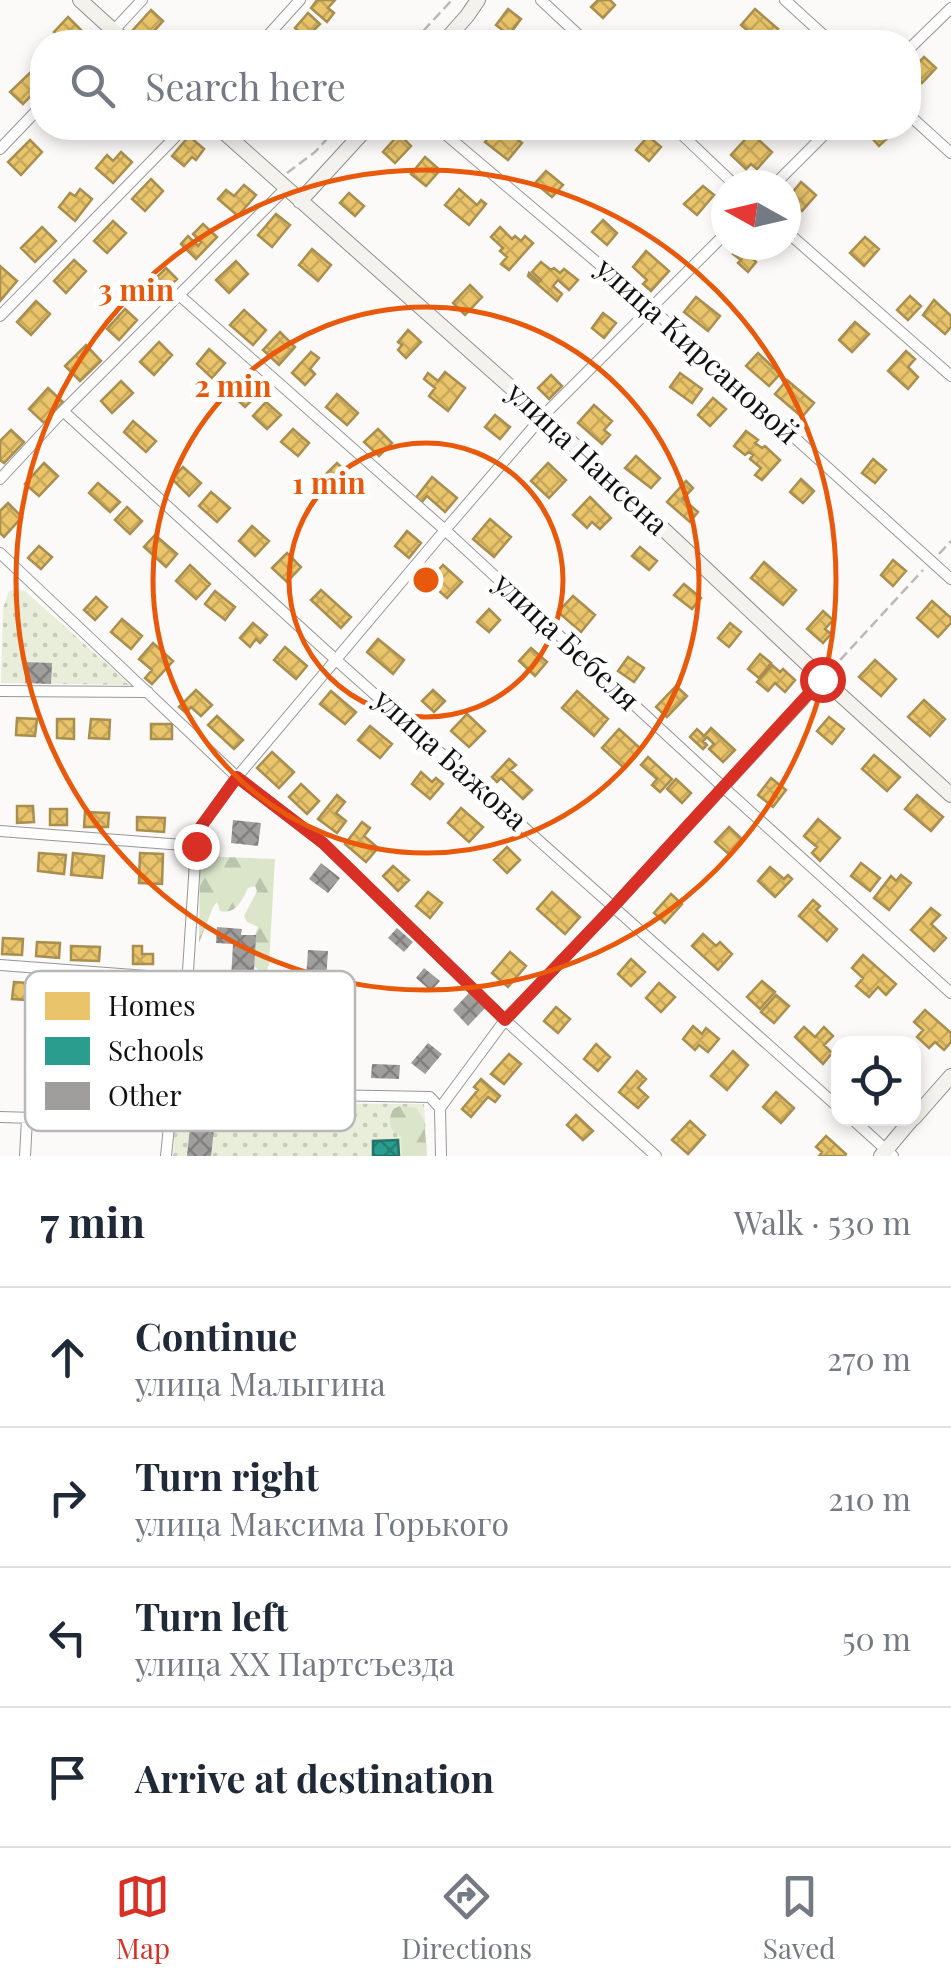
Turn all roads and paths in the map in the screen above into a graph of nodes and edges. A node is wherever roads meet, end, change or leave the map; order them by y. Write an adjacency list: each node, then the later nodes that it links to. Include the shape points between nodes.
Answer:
1 (80, 0): 9 (main road)
2 (142, 0): 10 (street)
3 (300, 0): 11 (street)
4 (452, 0): 12 (path)
5 (478, 0): 13 (main road)
6 (541, 0): 14 (street)
7 (785, 0): 15 (street)
8 (951, 8): 16 (street)
9 (103, 30)
10 (114, 30)
11 (273, 30)
12 (425, 30)
13 (455, 30)
14 (573, 30)
15 (819, 30)
16 (921, 37)
17 (30, 118): 26 (street)
18 (921, 126): 27 (street)
19 (172, 140): 36 (street)
20 (233, 140): 30 (main road, улица Нансена)
21 (326, 140): 30 (path)
22 (356, 140): 31 (main road)
23 (452, 140): 35 (street, улица Кирсановой)
24 (688, 140): 28 (street)
25 (819, 140): 29 (street)
26 (0, 149)
27 (951, 154)
28 (719, 170)
29 (789, 170)
30 (284, 182): 31 (main road, улица Нансена); 34 (street)
31 (300, 200): 39 (main road, улица Нансена)
32 (801, 244): 37 (street)
33 (711, 248): 35 (street)
34 (178, 296): 38 (street); 41 (street, улица Бебеля)
35 (651, 308): 39 (street); 44 (street, улица Кирсановой)
36 (0, 316)
37 (951, 376)
38 (63, 411): 40 (street); 46 (street, улица Бажова)
39 (543, 416): 41 (street); 47 (main road, улица Нансена)
40 (0, 479)
41 (445, 530): 46 (street); 51 (street, улица Бебеля)
42 (951, 542): 44 (path)
43 (0, 553): 49 (street)
44 (932, 561): 45 (street, улица Кирсановой); 47 (path)
45 (951, 579)
46 (335, 658): 50 (street); 55 (street, улица Бажова)
47 (822, 679): 51 (street); 52 (main road, улица Нансена)
48 (0, 691): 49 (street)
49 (149, 692): 50 (street)
50 (237, 777): 54 (street, via 200,828); 60 (street, via 323,843)
51 (722, 786): 55 (street); 59 (street, улица Бебеля)
52 (951, 794)
53 (0, 832): 54 (street)
54 (196, 846): 58 (street)
55 (614, 906): 60 (street); 63 (street, улица Бажова)
56 (0, 965): 57 (street)
57 (81, 971)
58 (188, 971)
59 (951, 993)
60 (505, 1020): 64 (street); 76 (street)
61 (951, 1076): 65 (main road)
62 (355, 1096): 64 (street, via 430,1097)
63 (831, 1102)
64 (440, 1108): 75 (street)
65 (921, 1109)
66 (0, 1117): 67 (street)
67 (25, 1119)
68 (859, 1126): 72 (street)
69 (907, 1126): 72 (main road)
70 (27, 1131): 73 (street)
71 (167, 1131): 74 (street)
72 (887, 1154)
73 (26, 1156)
74 (166, 1156)
75 (440, 1156)
76 (656, 1156)

